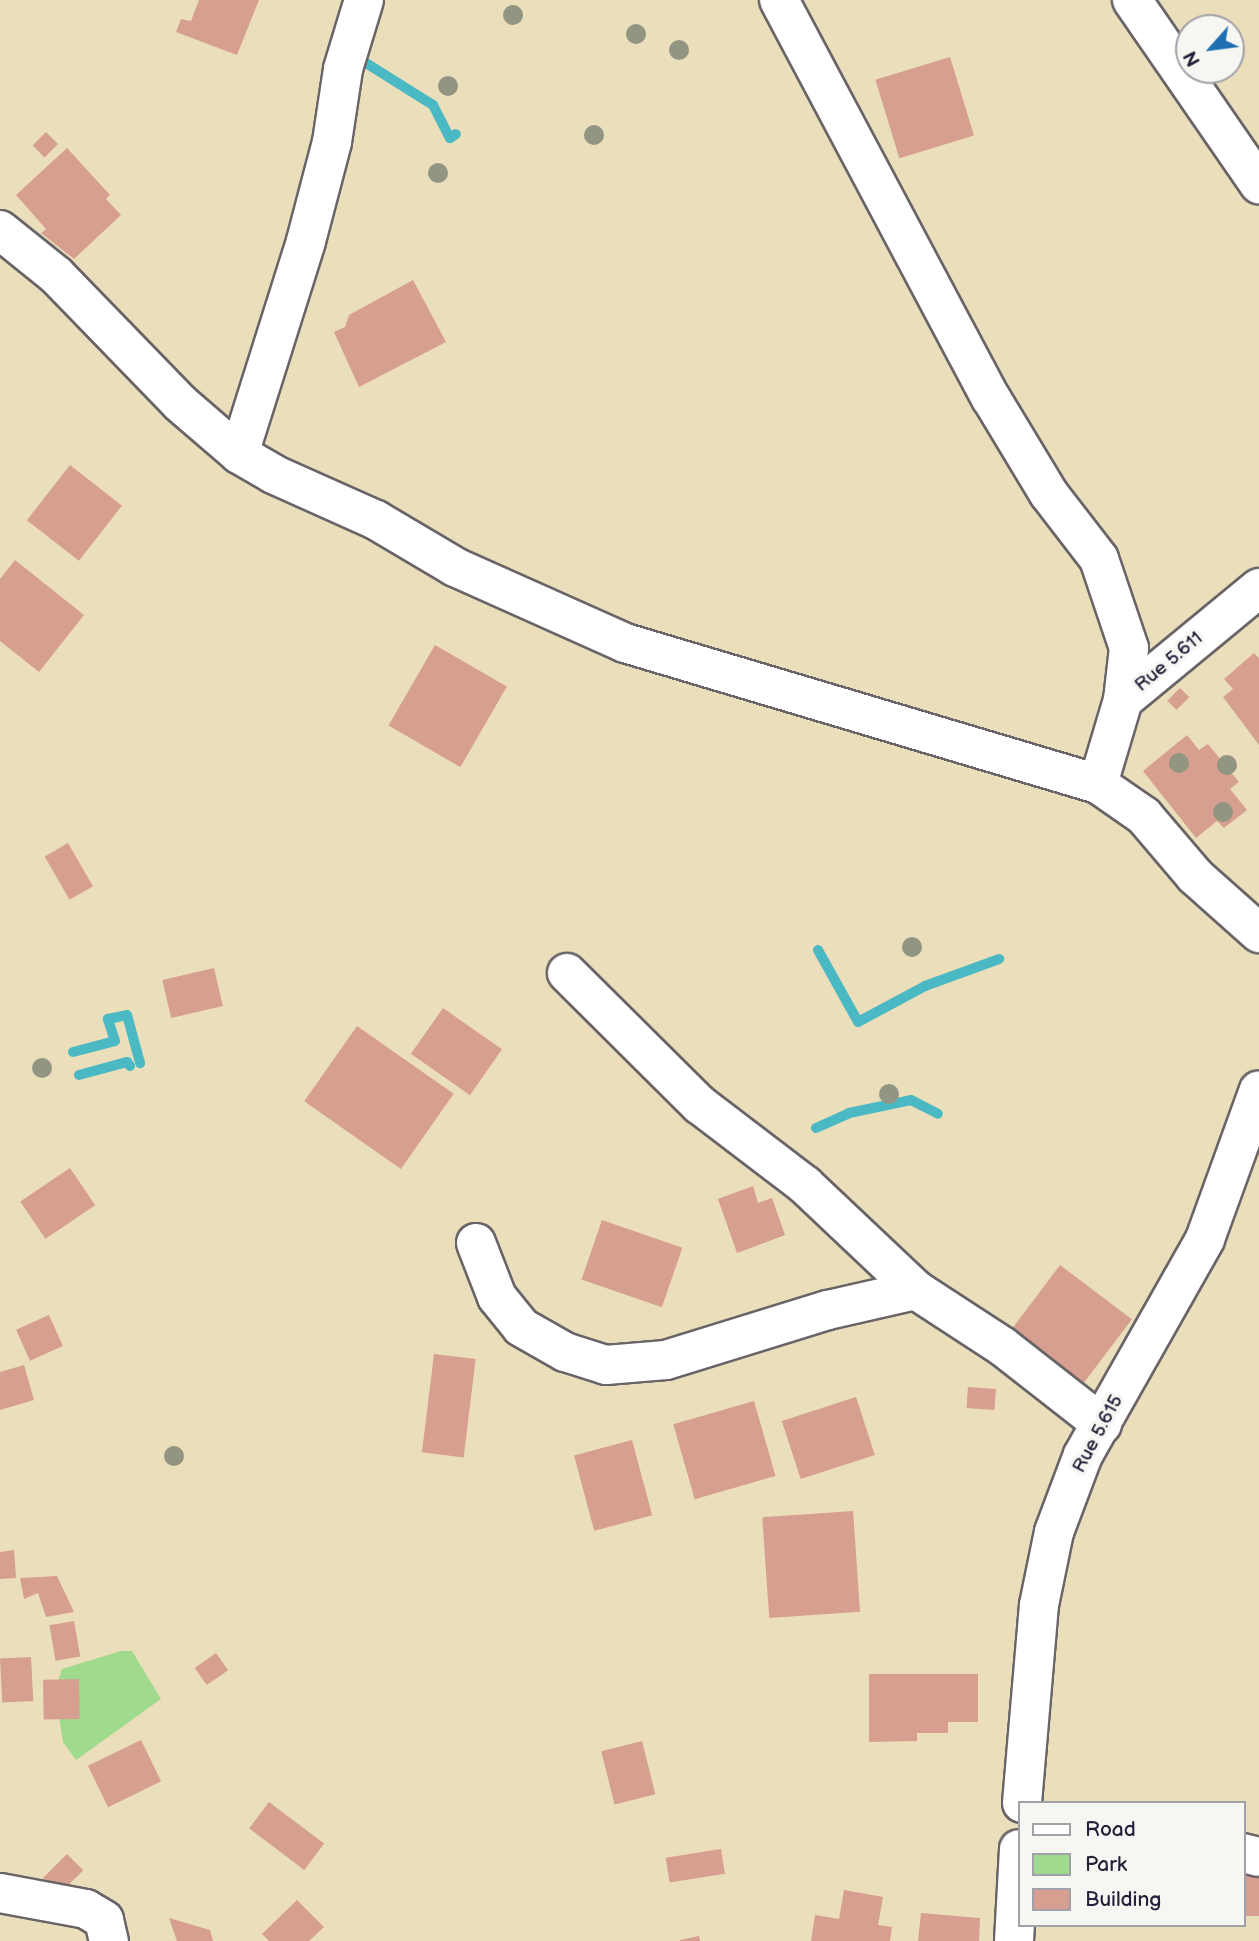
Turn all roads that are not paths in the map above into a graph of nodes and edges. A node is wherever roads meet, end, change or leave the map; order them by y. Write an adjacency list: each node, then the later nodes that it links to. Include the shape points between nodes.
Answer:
1 (364, 0): 6 (street, via 343,69 332,142 306,241)
2 (779, 0): 8 (street, via 991,398 1049,494 1100,559 1129,648)
3 (1132, 0): 4 (street)
4 (1259, 184)
5 (0, 229): 6 (street, via 55,275 180,403)
6 (239, 454): 9 (street, via 376,520 455,567 625,643)
7 (1259, 588): 8 (street, Rue 5.611)
8 (1123, 700): 9 (street, Rue 5.611)
9 (1098, 784): 10 (street, via 1144,816 1195,876)
10 (1259, 933)
11 (566, 973): 14 (street, via 700,1105 805,1185)
12 (1259, 1090): 15 (street, Rue 5.615, via 1205,1240)
13 (476, 1243): 14 (street, via 497,1297 521,1326 565,1352 606,1365 666,1360 828,1310)
14 (916, 1290): 15 (street, via 1002,1346)
15 (1102, 1424): 16 (street, Rue 5.615, via 1083,1455 1054,1532 1039,1605)
16 (1022, 1801)
17 (1018, 1867): 20 (street)
18 (0, 1893): 19 (street, via 86,1909 104,1920)
19 (109, 1941)
20 (1014, 1941)

